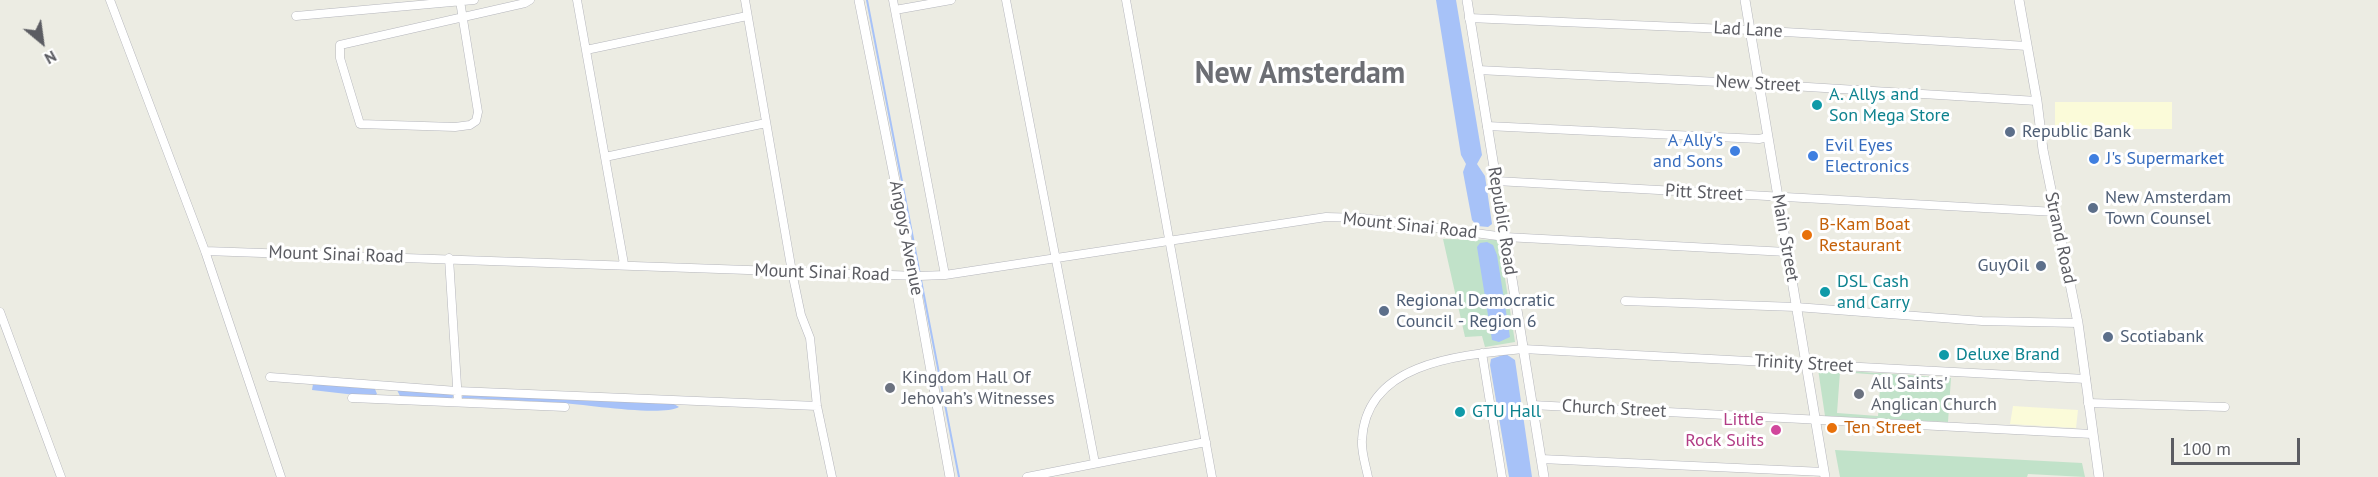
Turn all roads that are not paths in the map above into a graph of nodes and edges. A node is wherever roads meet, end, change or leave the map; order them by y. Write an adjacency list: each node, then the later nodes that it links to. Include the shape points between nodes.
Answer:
1 (110, 0): 35 (street)
2 (474, 0): 14 (street)
3 (530, 0): 18 (street)
4 (577, 0): 22 (street)
5 (745, 0): 17 (street)
6 (859, 0): 42 (street, Angoys Avenue)
7 (893, 0): 15 (street)
8 (951, 0): 15 (street)
9 (1006, 0): 38 (street)
10 (1126, 0): 34 (street)
11 (1467, 0): 19 (street, Republic Road)
12 (1745, 0): 20 (street, Main Street)
13 (2019, 0): 21 (street, Strand Road)
14 (460, 1): 16 (street); 18 (street)
15 (895, 10): 41 (street)
16 (296, 16)
17 (747, 16): 22 (street); 26 (street)
18 (463, 18): 18 (street, via 478,112 476,121 455,127 360,124 340,58 340,45)
19 (1469, 18): 20 (street, Lad Lane); 23 (street, Republic Road)
20 (1750, 30): 21 (street, Lad Lane); 24 (street, Main Street)
21 (2027, 46): 25 (street, Strand Road)
22 (586, 50): 29 (street)
23 (1478, 70): 24 (street, New Street); 27 (street, Republic Road)
24 (1759, 84): 25 (street, New Street); 28 (street, Main Street)
25 (2037, 101): 32 (street, Strand Road)
26 (766, 123): 29 (street); 40 (street)
27 (1487, 126): 28 (street); 30 (street, Republic Road)
28 (1768, 137): 31 (street, Main Street)
29 (605, 157): 39 (street)
30 (1496, 181): 31 (street, Pitt Street); 33 (street, Republic Road)
31 (1778, 197): 32 (street, Pitt Street); 36 (street, Main Street)
32 (2055, 212): 46 (street, Strand Road)
33 (1505, 237): 34 (street, Mount Sinai Road, via 1362,218 1326,217); 36 (street, Mount Sinai Road); 47 (street, Republic Road)
34 (1168, 242): 38 (street, Mount Sinai Road); 62 (street)
35 (205, 251): 37 (street, Mount Sinai Road); 67 (street)
36 (1787, 252): 44 (street, Main Street)
37 (449, 258): 39 (street, Mount Sinai Road); 52 (street)
38 (1055, 258): 41 (street, Mount Sinai Road); 64 (street)
39 (624, 264): 40 (street, Mount Sinai Road)
40 (792, 272): 42 (street, Mount Sinai Road); 57 (street, via 810,338)
41 (945, 275): 42 (street, Mount Sinai Road)
42 (917, 276): 69 (street, Angoys Avenue)
43 (1625, 301): 44 (street)
44 (1796, 307): 46 (street, via 1978,321); 49 (street, Main Street)
45 (0, 312): 66 (street)
46 (2078, 323): 51 (street, Strand Road)
47 (1523, 349): 48 (street, Trinity Street); 49 (street, Trinity Street); 56 (street, Republic Road)
48 (1482, 353): 72 (street, Trinity Street, via 1401,375 1378,393 1362,442); 73 (street)
49 (1806, 364): 51 (street, Trinity Street); 60 (street, Main Street)
50 (270, 377): 52 (street)
51 (2086, 379): 55 (street, Strand Road)
52 (457, 391): 54 (street); 57 (street)
53 (352, 399): 54 (street)
54 (458, 402): 58 (street)
55 (2088, 403): 59 (street); 61 (street, Strand Road)
56 (1532, 405): 60 (street, Church Street); 63 (street, Republic Road)
57 (817, 406): 68 (street)
58 (565, 407)
59 (2226, 407)
60 (1815, 419): 61 (street, Church Street); 65 (street, Main Street)
61 (2092, 434): 75 (street, Strand Road)
62 (1206, 442): 64 (street); 71 (street)
63 (1541, 459): 65 (street); 74 (street, Republic Road)
64 (1095, 463): 70 (street)
65 (1824, 474)
66 (61, 477)
67 (281, 477)
68 (832, 477)
69 (950, 477)
70 (1027, 477)
71 (1212, 477)
72 (1368, 477)
73 (1502, 477)
74 (1544, 477)
75 (2099, 477)

